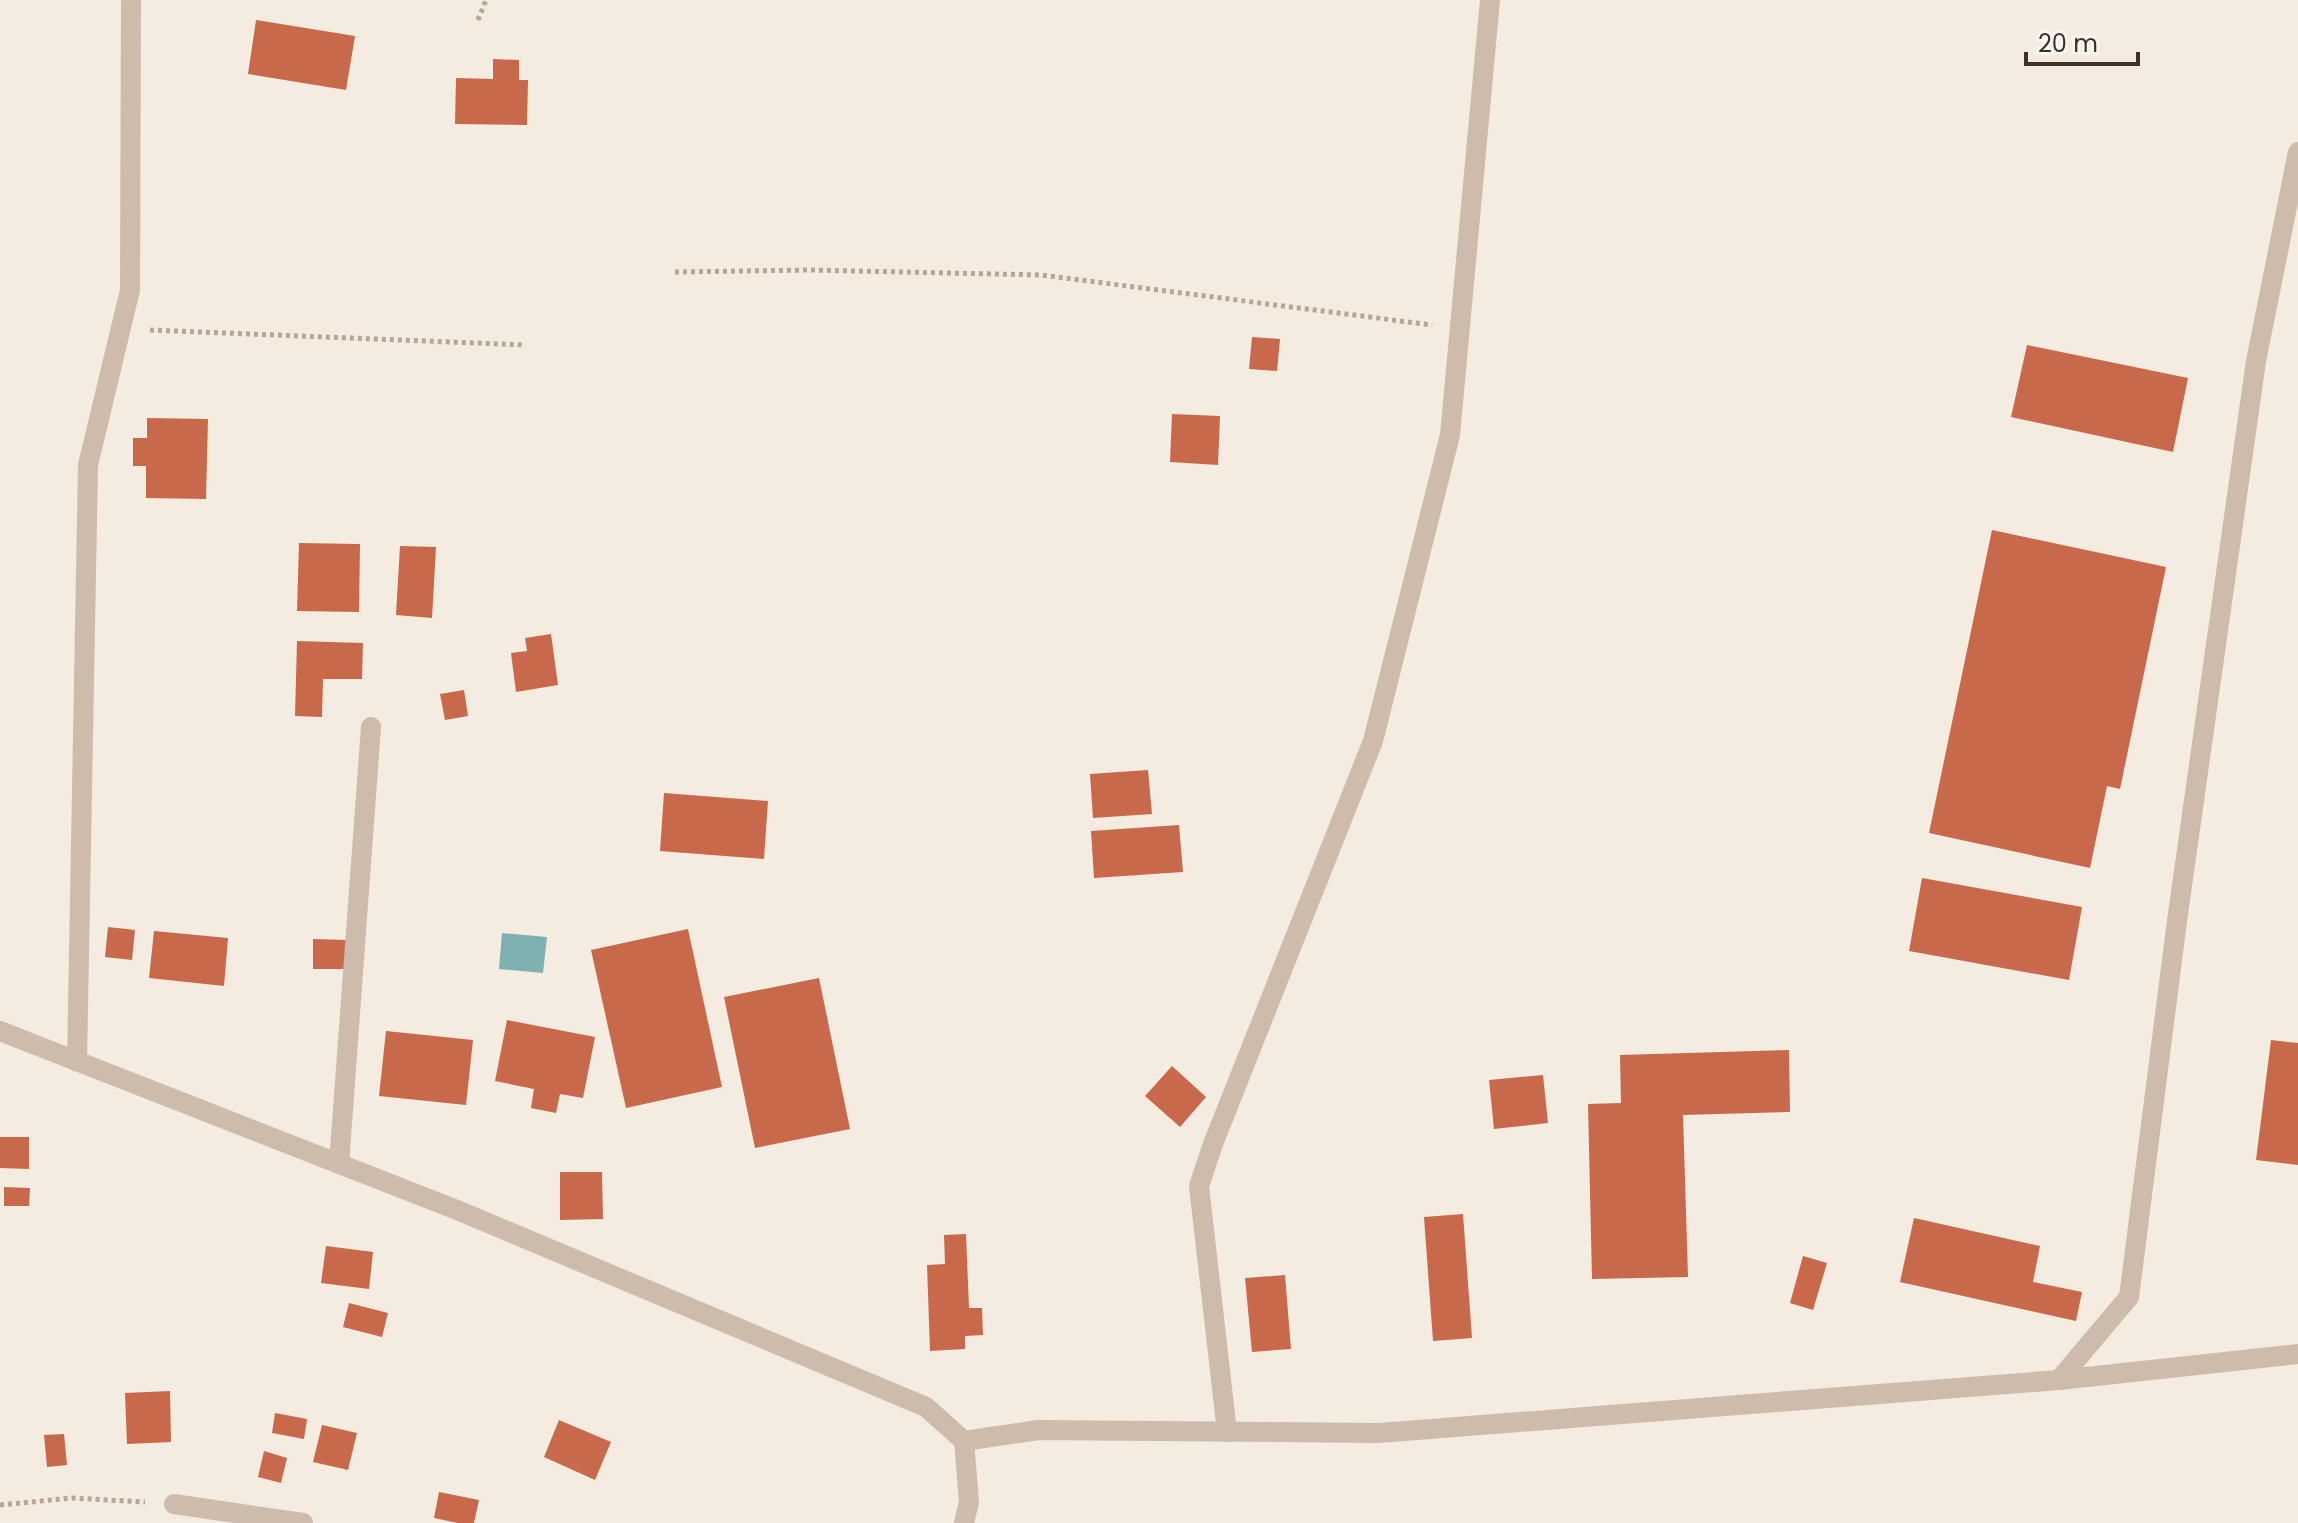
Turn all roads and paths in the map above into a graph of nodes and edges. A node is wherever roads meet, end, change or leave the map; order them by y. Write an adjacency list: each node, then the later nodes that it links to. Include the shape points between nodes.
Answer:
1 (131, 0): 7 (street, via 130,290)
2 (486, 0): 4 (path)
3 (1490, 0): 8 (street)
4 (478, 20)
5 (2298, 152): 15 (street, via 2256,361 2129,1297)
6 (675, 272): 8 (path, via 1041,275)
7 (121, 329): 9 (path); 12 (street, via 88,465)
8 (1460, 329): 16 (street, via 1450,435 1373,741 1199,1186)
9 (525, 345)
10 (371, 727): 13 (street)
11 (0, 1031): 12 (street)
12 (77, 1062): 13 (street)
13 (339, 1164): 17 (street, via 926,1407)
14 (2298, 1354): 15 (street)
15 (2059, 1380): 16 (street, via 1379,1433)
16 (1227, 1432): 17 (street, via 1038,1430)
17 (964, 1441): 21 (street, via 969,1502)
18 (174, 1504): 19 (path, via 72,1498); 20 (street)
19 (0, 1505)
20 (303, 1523)
21 (964, 1523)

